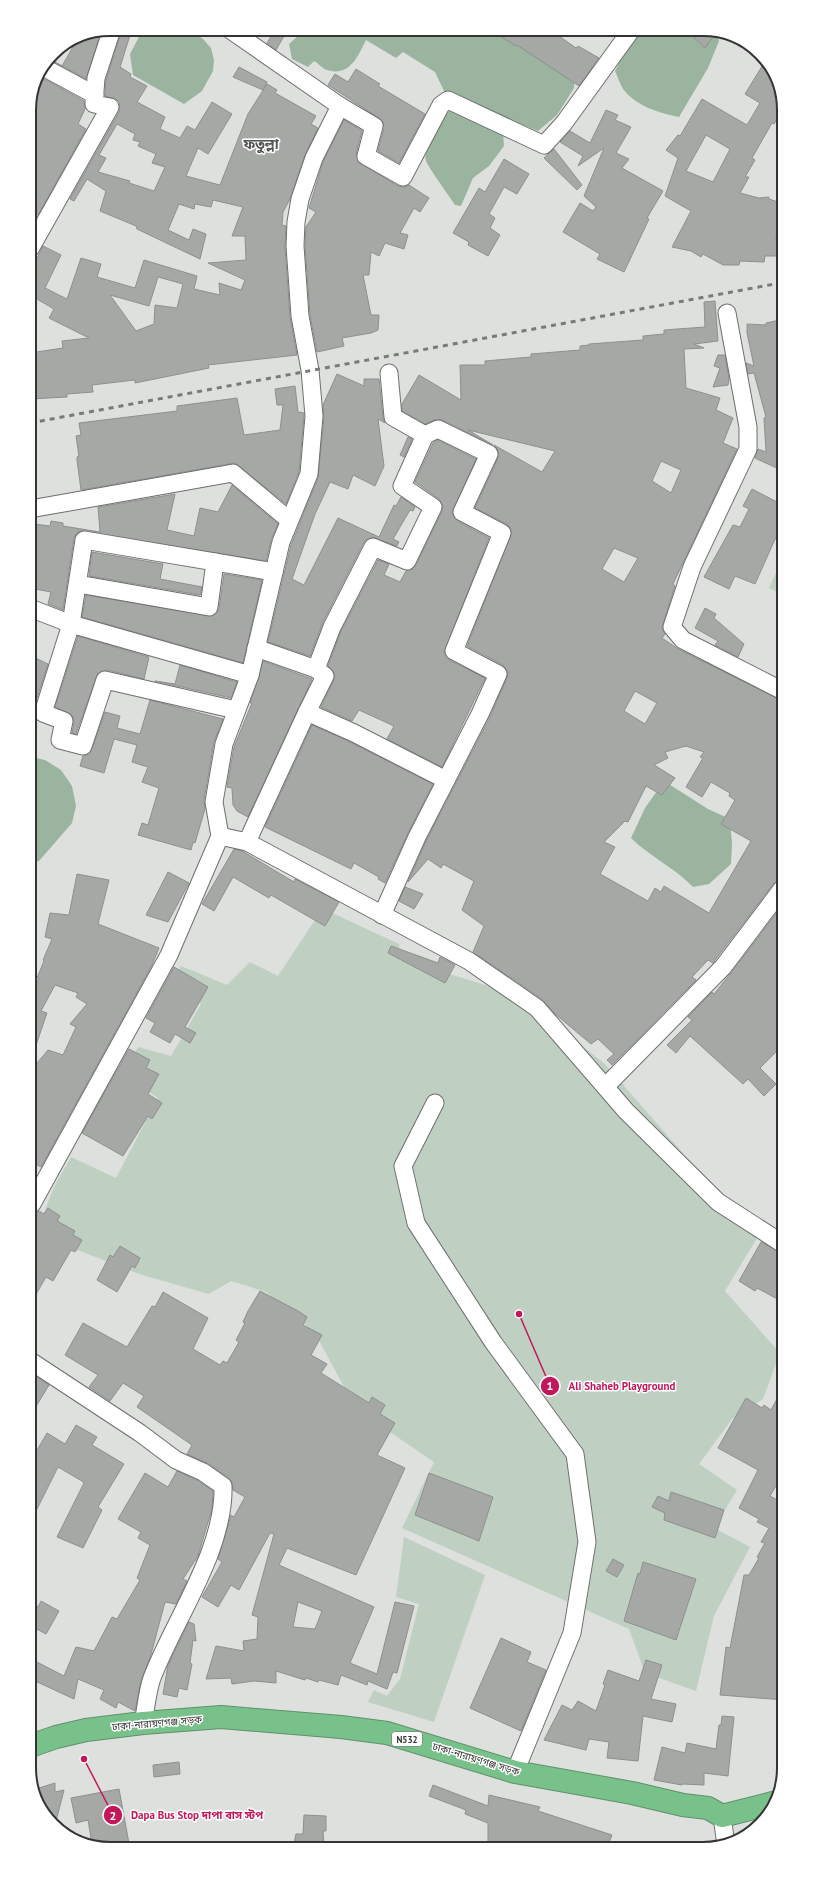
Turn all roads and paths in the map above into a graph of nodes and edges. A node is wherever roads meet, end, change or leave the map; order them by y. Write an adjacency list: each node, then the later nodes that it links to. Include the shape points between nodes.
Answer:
1 (110, 36): 5 (street, via 96,78)
2 (239, 36): 6 (street)
3 (627, 36): 6 (street, via 564,123 544,145 448,100 441,105 403,177 366,156 374,126)
4 (48, 69): 5 (street)
5 (95, 94): 7 (street, via 94,104 110,107)
6 (340, 106): 12 (street, via 314,158 300,199 296,222 295,246 300,316 310,370 314,416 309,474)
7 (36, 238)
8 (727, 313): 21 (street, via 748,427 748,449 692,567 672,627 683,640)
9 (390, 373): 10 (street, via 394,417)
10 (425, 435): 19 (street, via 402,486 433,507 407,562 373,547 332,627); 24 (street, via 438,429 488,454 462,512 502,533 454,651 498,674)
11 (36, 509): 12 (street, via 233,473)
12 (289, 520): 14 (street)
13 (215, 562): 14 (street); 15 (street, via 84,540); 15 (street, via 209,607)
14 (274, 572): 18 (street)
15 (78, 584): 17 (street)
16 (36, 610): 17 (street)
17 (71, 624): 20 (street); 22 (street, via 43,713 64,721 60,740 83,746 106,680)
18 (256, 648): 19 (street); 20 (street)
19 (316, 669): 23 (street, via 325,676)
20 (250, 675): 22 (street)
21 (777, 688)
22 (236, 710): 25 (street, via 224,744 214,802)
23 (307, 712): 24 (street); 26 (street)
24 (446, 780): 28 (street, via 416,837)
25 (220, 836): 26 (street); 31 (street, via 169,955)
26 (247, 842): 28 (street)
27 (777, 896): 29 (street, via 723,966)
28 (382, 915): 29 (street, via 468,961 537,1008)
29 (606, 1086): 32 (street, via 626,1110 718,1202)
30 (435, 1103): 36 (street, via 403,1166 416,1222 493,1342 575,1454 587,1542 572,1633)
31 (36, 1197)
32 (777, 1240)
33 (36, 1365): 34 (street, via 140,1433 176,1460 203,1472 223,1486 224,1505 213,1542 201,1576 151,1680)
34 (143, 1723): 35 (highway, ঢাকা-নারায়ণগঞ্জ সড়ক / N532, via 86,1730); 36 (highway, ঢাকা-নারায়ণগঞ্জ সড়ক / N532, via 221,1717 387,1733)
35 (36, 1744)
36 (515, 1772): 38 (highway, ঢাকা-নারায়ণগঞ্জ সড়ক / N532, via 708,1808)
37 (767, 1804): 38 (highway)
38 (722, 1816): 39 (street)
39 (725, 1838)

